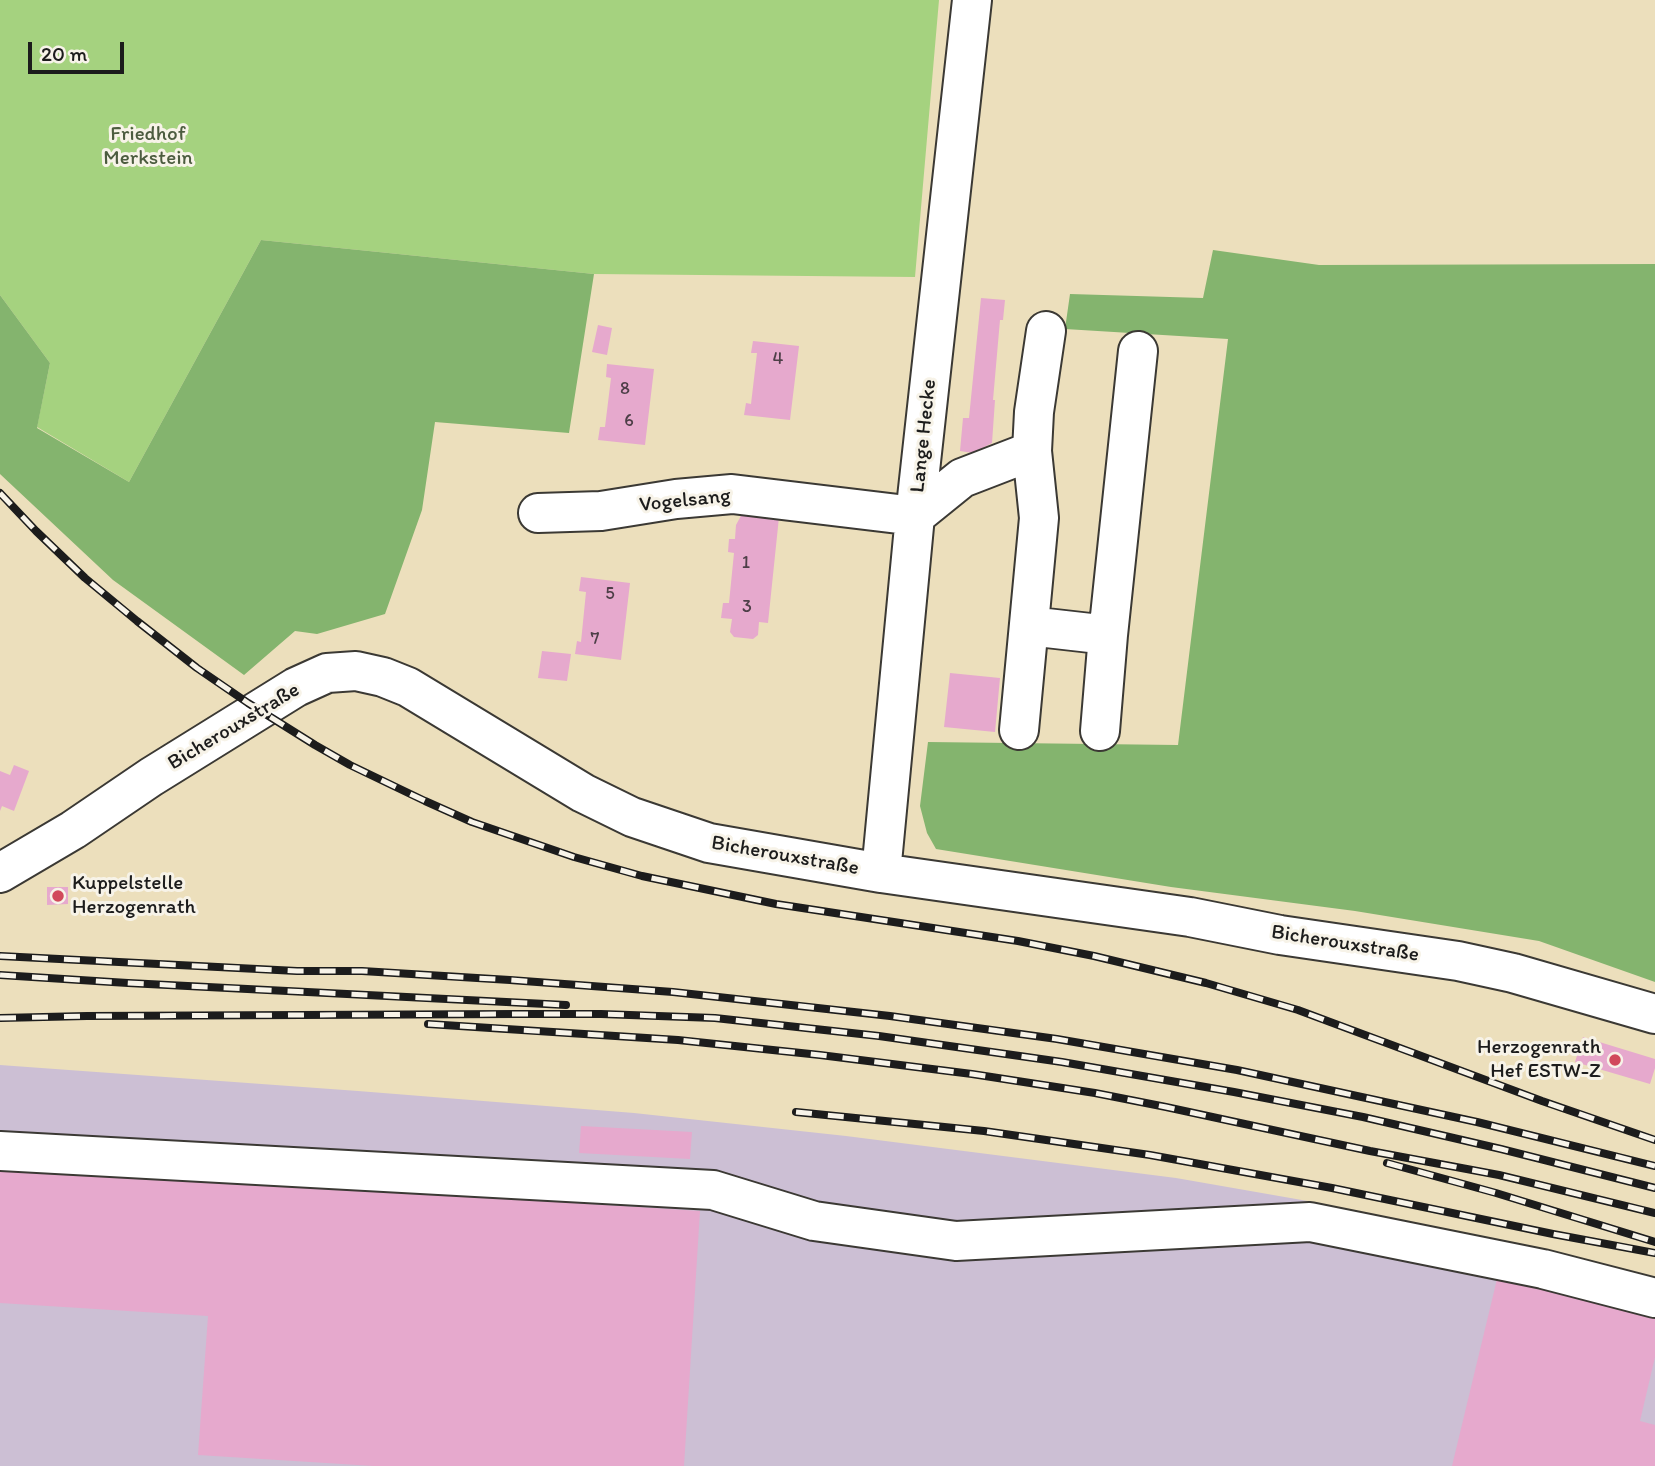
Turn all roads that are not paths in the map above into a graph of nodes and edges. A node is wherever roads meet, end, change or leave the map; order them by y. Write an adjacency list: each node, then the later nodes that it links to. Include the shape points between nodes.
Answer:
1 (972, 0): 6 (street, Lange Hecke)
2 (1045, 331): 4 (street)
3 (1138, 351): 8 (street)
4 (1032, 451): 6 (street, via 962,478); 7 (street, via 1039,519)
5 (538, 513): 6 (street, Vogelsang, via 601,511 732,494)
6 (915, 516): 12 (street, Lange Hecke)
7 (1029, 626): 8 (street); 9 (street)
8 (1108, 635): 10 (street)
9 (1019, 730)
10 (1100, 731)
11 (0, 873): 12 (street, Bicherouxstraße, via 296,687 327,673 356,671 408,687 583,793 632,817 709,843)
12 (881, 873): 13 (street, Bicherouxstraße, via 1458,961)
13 (1655, 1014)
14 (0, 1151): 15 (street, via 713,1190 814,1221 956,1241 1310,1222 1543,1269)
15 (1655, 1298)

